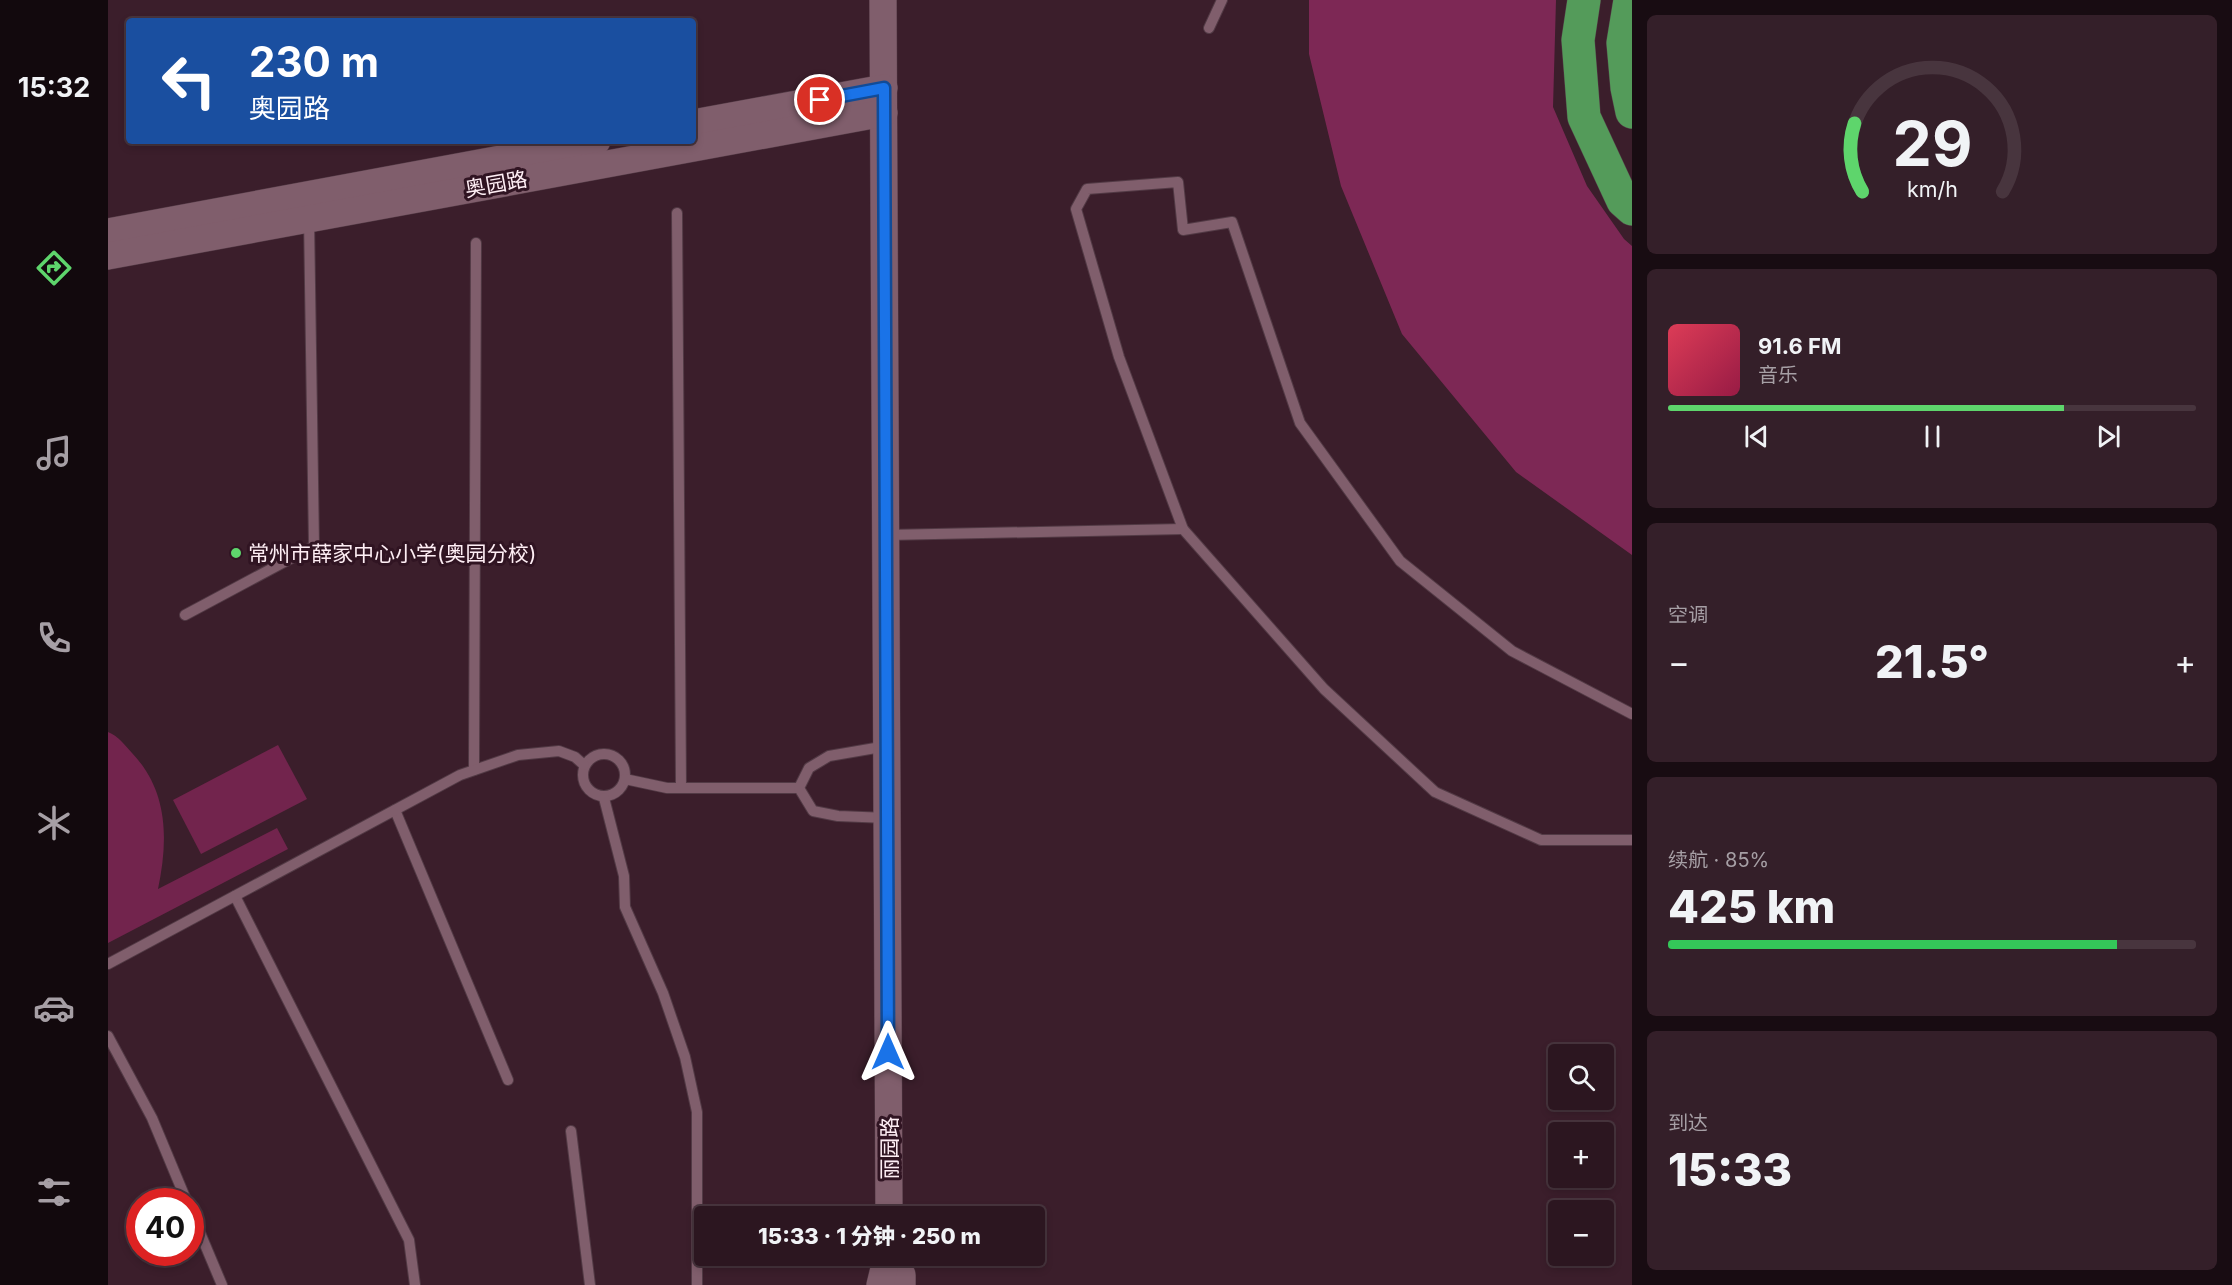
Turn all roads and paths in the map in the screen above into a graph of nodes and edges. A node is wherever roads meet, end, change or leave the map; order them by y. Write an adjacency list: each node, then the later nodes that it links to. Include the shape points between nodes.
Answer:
1 (883, 0): 6 (street, 丽园路)
2 (1222, 0): 5 (lane)
3 (1584, 0): 12 (highway, via 1578,40 1584,117 1623,201)
4 (1630, 0): 7 (highway, via 1623,43)
5 (1209, 28)
6 (884, 100): 8 (street); 9 (street, 奥园路); 19 (street, 丽园路)
7 (1632, 112)
8 (696, 123)
9 (696, 139)
10 (581, 144): 15 (street, 奥园路)
11 (671, 144): 14 (street, 奥园路)
12 (1632, 209)
13 (677, 213): 26 (lane)
14 (309, 219): 17 (street, 奥园路); 20 (lane, via 314,546)
15 (108, 232)
16 (476, 243): 24 (lane)
17 (108, 256)
18 (1184, 529): 19 (lane); 21 (lane, via 1119,357 1076,209 1087,189 1178,182 1183,230 1232,222 1299,423 1400,561 1512,651); 31 (lane, via 1324,689 1435,792 1541,840)
19 (886, 535): 22 (street, 丽园路)
20 (184, 615)
21 (1632, 714)
22 (888, 746): 27 (lane, via 829,756 808,768); 30 (street, 丽园路)
23 (584, 765): 24 (lane, via 559,751 518,755); 25 (lane, via 595,755 610,754 622,764); 28 (lane, via 582,780 590,793)
24 (474, 770): 29 (lane)
25 (625, 779): 26 (lane); 28 (lane, via 618,792)
26 (681, 788): 27 (lane)
27 (799, 788): 30 (lane, via 813,811)
28 (604, 798): 45 (lane, via 624,876 625,907 663,993 685,1057 697,1112)
29 (395, 810): 32 (lane); 35 (lane)
30 (888, 818): 38 (street, 丽园路)
31 (1632, 840)
32 (235, 896): 33 (lane); 43 (lane, via 409,1240)
33 (108, 964)
34 (108, 1036): 37 (lane, via 153,1118)
35 (508, 1080)
36 (571, 1131): 44 (lane)
37 (181, 1188)
38 (889, 1206)
39 (204, 1242): 42 (lane)
40 (885, 1266): 46 (street)
41 (898, 1266): 47 (street)
42 (222, 1285)
43 (415, 1285)
44 (590, 1285)
45 (698, 1285)
46 (880, 1285)
47 (902, 1285)

